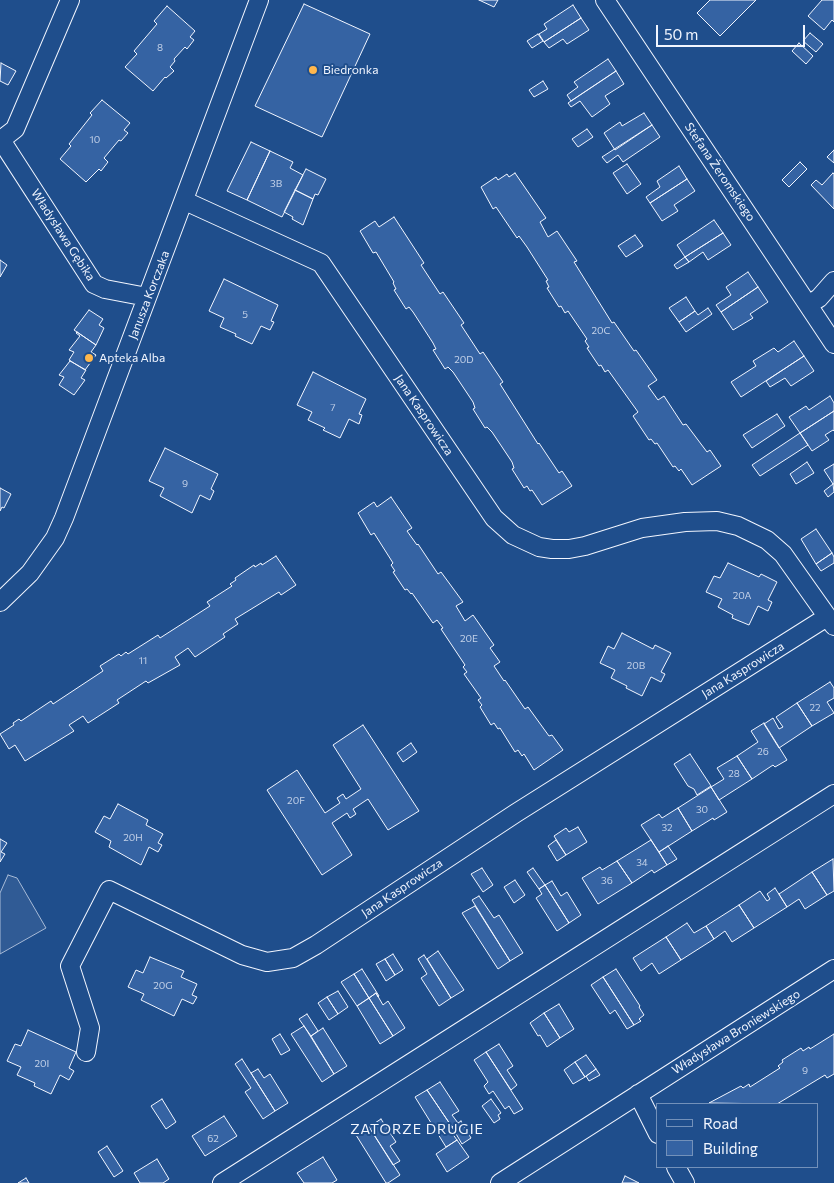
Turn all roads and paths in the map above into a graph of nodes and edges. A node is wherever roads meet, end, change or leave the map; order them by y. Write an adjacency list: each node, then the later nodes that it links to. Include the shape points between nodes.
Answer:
1 (70, 0): 4 (street, Władysława Gębika, via 15,130)
2 (259, 0): 5 (street, Janusza Korczaka)
3 (605, 0): 8 (street, Stefana Żeromskiego)
4 (1, 139): 7 (street, Władysława Gębika, via 94,284)
5 (185, 201): 7 (street, Janusza Korczaka); 11 (street, Jana Kasprowicza, via 321,263 494,518 513,535 539,547 569,549 642,528 696,521 728,523 753,532 775,546 790,562)
6 (834, 281): 8 (street)
7 (147, 297): 10 (street, Janusza Korczaka, via 64,518 30,573)
8 (808, 305): 9 (street, Stefana Żeromskiego)
9 (834, 344)
10 (0, 602)
11 (831, 622): 14 (street, Jana Kasprowicza, via 516,812 293,958 267,962 242,955 109,890 70,966 90,1028)
12 (834, 794): 18 (street)
13 (834, 969): 15 (street, Władysława Broniewskiego)
14 (86, 1052)
15 (638, 1094): 16 (street); 19 (street, Władysława Broniewskiego)
16 (656, 1130)
17 (677, 1168): 20 (street)
18 (222, 1183)
19 (500, 1183)
20 (686, 1183)

